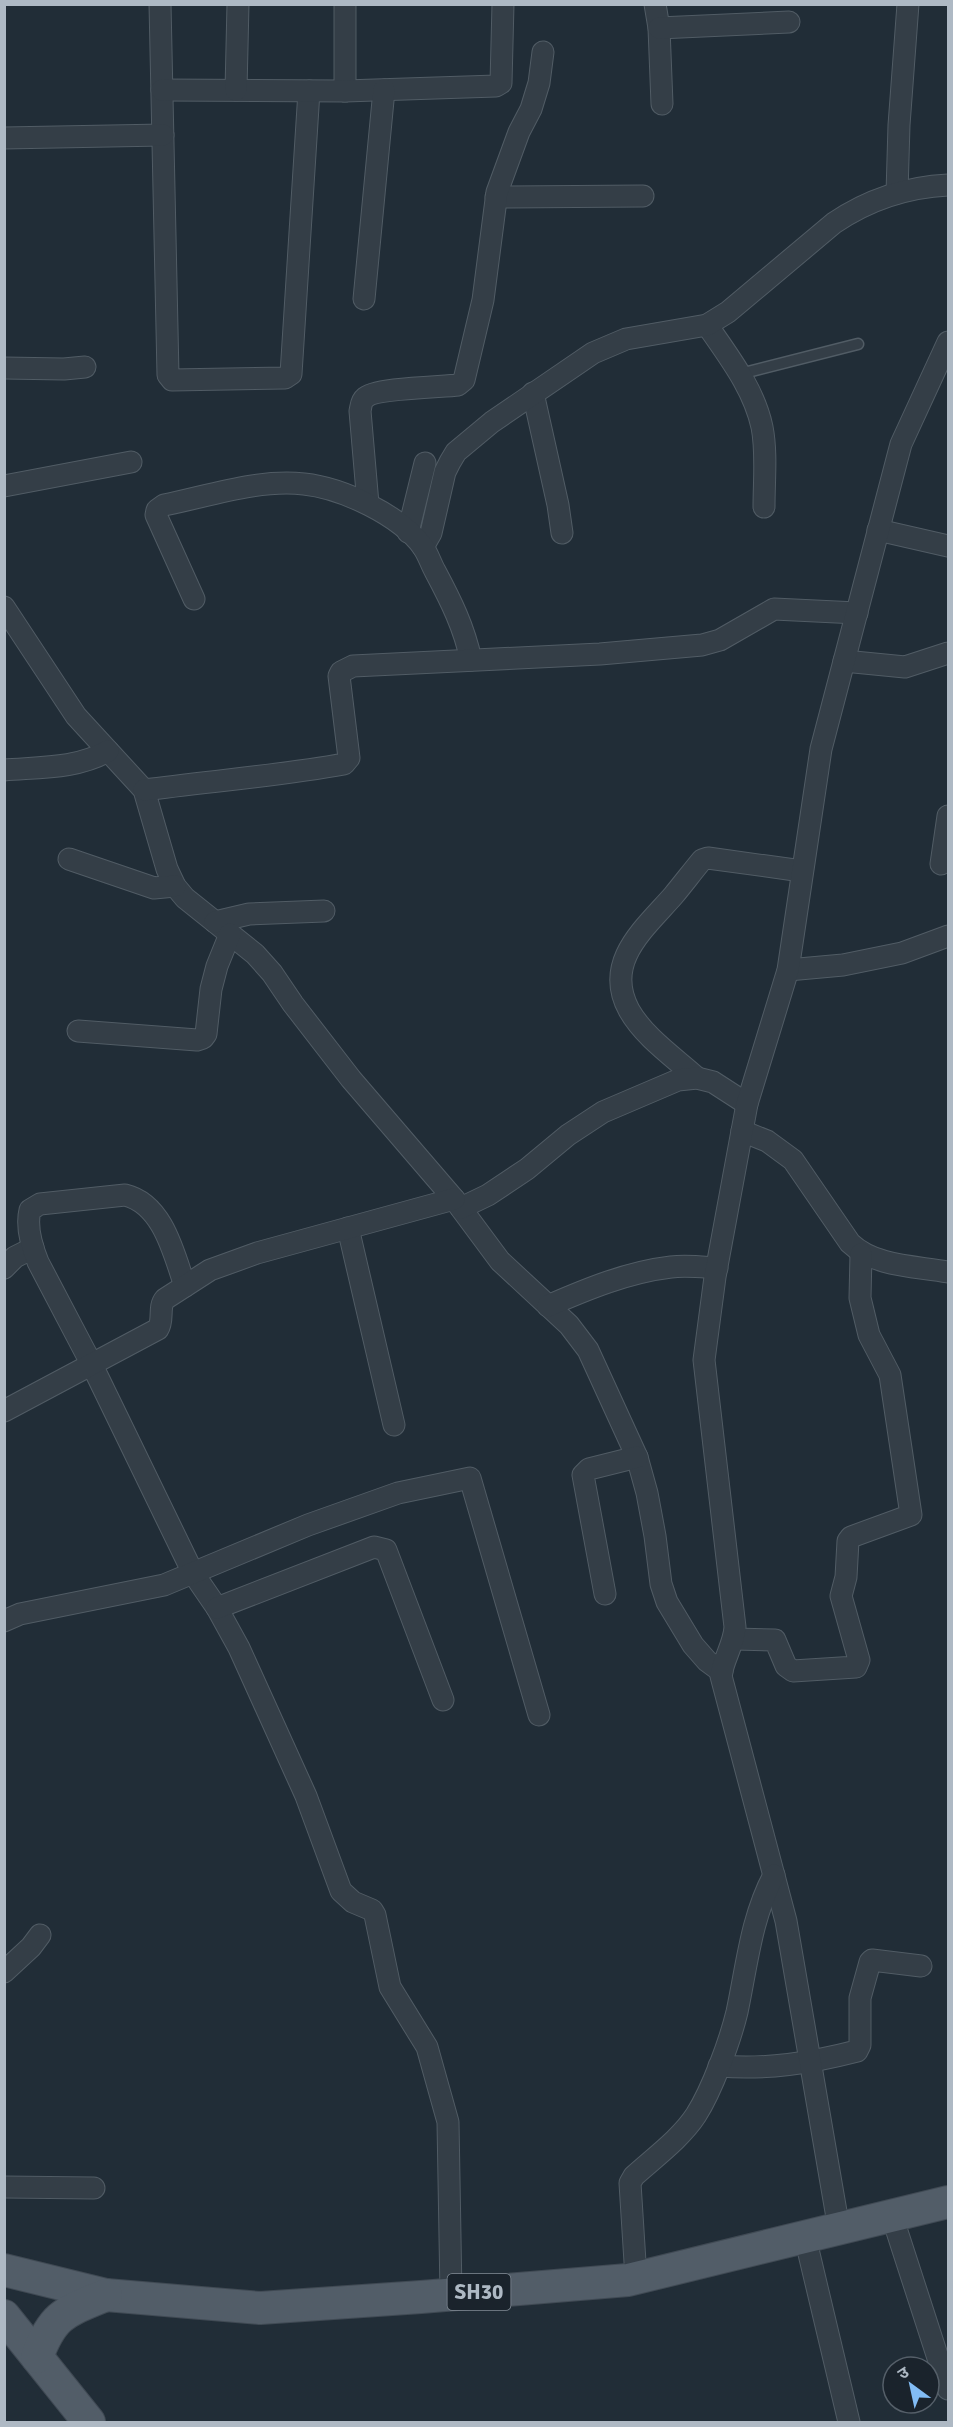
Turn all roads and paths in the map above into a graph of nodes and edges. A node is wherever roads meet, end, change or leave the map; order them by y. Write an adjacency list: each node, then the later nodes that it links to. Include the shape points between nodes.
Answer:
1 (160, 4): 10 (street)
2 (238, 4): 11 (street)
3 (345, 4): 14 (street)
4 (503, 4): 12 (street, via 499,85)
5 (655, 4): 8 (street)
6 (908, 4): 19 (street)
7 (789, 22): 8 (street)
8 (659, 28): 15 (street)
9 (543, 52): 21 (street, via 539,83)
10 (162, 90): 11 (street); 16 (street)
11 (236, 90): 13 (street)
12 (384, 90): 14 (street); 22 (street)
13 (309, 91): 14 (street); 16 (street, via 291,374 285,378 169,378)
14 (345, 91)
15 (662, 104)
16 (163, 135): 17 (street)
17 (4, 138)
18 (948, 185): 19 (street)
19 (897, 193): 23 (street, via 853,210 834,223 728,312)
20 (642, 196): 21 (street)
21 (496, 197): 33 (street, via 483,300 462,384 385,391 362,401)
22 (364, 299)
23 (707, 325): 28 (street); 29 (street, via 626,339 593,353)
24 (948, 342): 35 (street, via 901,444)
25 (858, 344): 28 (lane)
26 (85, 367): 27 (street)
27 (4, 368)
28 (740, 374): 34 (street, via 762,428)
29 (533, 393): 37 (street); 39 (street, via 456,452 445,472 431,532)
30 (131, 462): 32 (street)
31 (425, 463): 36 (street)
32 (4, 486)
33 (368, 504): 36 (street); 40 (street, via 342,492 303,484 260,484 164,506 156,515)
34 (764, 507)
35 (878, 530): 38 (street); 42 (street)
36 (408, 532): 39 (street)
37 (562, 533)
38 (948, 546)
39 (423, 548): 44 (street, via 460,619)
40 (194, 599)
41 (4, 607): 46 (street, via 76,716)
42 (857, 613): 44 (street, via 782,608 720,640 702,645); 45 (street)
43 (948, 654): 45 (street, via 905,667)
44 (471, 660): 48 (street, via 353,666 341,672 349,758 344,764)
45 (844, 661): 52 (street, via 821,749)
46 (108, 751): 47 (street, via 70,765); 48 (street)
47 (4, 770)
48 (144, 790): 53 (street)
49 (948, 816): 51 (street)
50 (69, 860): 53 (street, via 154,888)
51 (941, 864)
52 (802, 871): 57 (street); 59 (street, via 702,860 638,934 622,963 622,993 630,1011)
53 (175, 886): 55 (street)
54 (324, 911): 55 (street, via 249,914)
55 (222, 928): 58 (street, via 203,1038); 62 (street, via 272,973 351,1079)
56 (948, 936): 57 (street, via 902,953 843,965)
57 (788, 970): 60 (street)
58 (78, 1031)
59 (697, 1078): 60 (street, via 713,1082); 62 (street, via 678,1080 603,1112 488,1195)
60 (747, 1104): 61 (street)
61 (742, 1131): 65 (street, via 767,1141 793,1160); 67 (street)
62 (458, 1204): 63 (street); 70 (street, via 500,1261)
63 (348, 1228): 69 (street, via 237,1259); 73 (street)
64 (33, 1248): 66 (street); 69 (street, via 28,1218 33,1207 125,1195 137,1198 169,1240); 71 (street)
65 (861, 1254): 68 (street); 79 (street, via 860,1298 869,1335 890,1375 911,1515 848,1541 841,1596 859,1660 856,1667 793,1671 786,1666 775,1640)
66 (4, 1268)
67 (717, 1268): 70 (street, via 673,1267 634,1274); 79 (street, via 704,1360)
68 (948, 1272)
69 (185, 1286): 71 (street, via 162,1303 158,1329)
70 (548, 1306): 74 (street, via 569,1324 588,1350)
71 (91, 1363): 72 (street); 75 (street)
72 (4, 1411)
73 (394, 1425)
74 (637, 1456): 76 (street, via 589,1469 583,1475); 80 (street, via 667,1602 693,1645)
75 (193, 1573): 77 (street); 78 (street, via 164,1585 20,1614); 82 (street, via 398,1493 470,1478)
76 (605, 1594)
77 (217, 1608): 81 (street, via 380,1547 386,1551); 97 (street, via 239,1647 306,1796 341,1892 375,1915 390,1987 427,2047 448,2122)
78 (4, 1621)
79 (735, 1639): 80 (street)
80 (722, 1672): 83 (street)
81 (443, 1700)
82 (539, 1715)
83 (774, 1875): 87 (street); 88 (street, via 756,1916 736,2014)
84 (40, 1935): 86 (street)
85 (921, 1966): 87 (street, via 872,1960 860,1998 859,2050)
86 (4, 1972)
87 (812, 2062): 88 (street, via 752,2068); 93 (street)
88 (719, 2066): 96 (street, via 696,2115 630,2183)
89 (4, 2187): 90 (street)
90 (94, 2188)
91 (948, 2202): 92 (main road, SH30)
92 (892, 2216): 93 (main road, SH30); 101 (street)
93 (839, 2229): 94 (main road, SH30)
94 (805, 2237): 96 (main road, SH30); 103 (street)
95 (4, 2270): 98 (main road, SH30)
96 (636, 2278): 97 (main road, SH30)
97 (451, 2294): 98 (main road, SH30, via 260,2308)
98 (106, 2295): 100 (main road, via 56,2321 46,2333)
99 (4, 2316): 100 (main road)
100 (37, 2357): 102 (main road)
101 (948, 2389)
102 (89, 2422)
103 (849, 2422)

